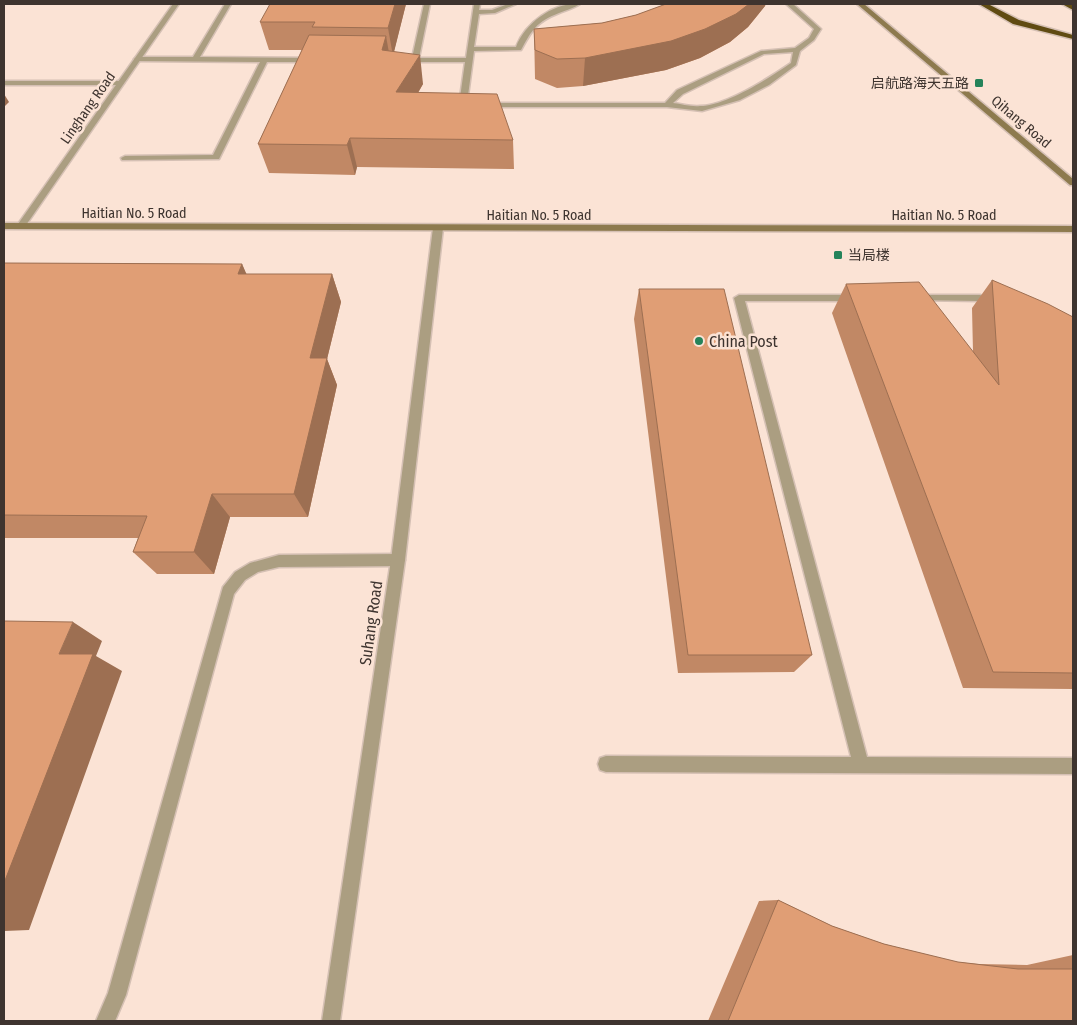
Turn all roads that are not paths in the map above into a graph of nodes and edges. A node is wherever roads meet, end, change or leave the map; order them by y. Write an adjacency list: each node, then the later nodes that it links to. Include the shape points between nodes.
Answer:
1 (176, 4): 16 (street, Linghang Road)
2 (228, 4): 17 (street)
3 (426, 4): 21 (street)
4 (477, 4): 12 (street)
5 (513, 4): 12 (street, via 493,12)
6 (577, 4): 14 (street, via 549,14 528,28 518,49)
7 (788, 4): 15 (street, via 818,29 812,39)
8 (860, 4): 27 (street, Qihang Road)
9 (983, 4): 13 (highway, via 1016,22)
10 (1066, 4): 11 (highway)
11 (1073, 8)
12 (476, 12): 14 (street)
13 (1073, 37)
14 (471, 49): 22 (street)
15 (797, 50): 25 (street, via 763,52 680,92); 25 (street, via 794,64 737,98 702,109)
16 (137, 59): 17 (street); 24 (street, Linghang Road)
17 (195, 59): 18 (street)
18 (264, 60): 19 (street); 26 (street, via 216,157)
19 (320, 60)
20 (396, 60): 21 (street)
21 (415, 60): 22 (street)
22 (470, 60): 25 (street, via 464,105)
23 (4, 83): 24 (street)
24 (120, 84): 29 (street, Linghang Road)
25 (667, 106)
26 (125, 158)
27 (1073, 183)
28 (4, 226): 29 (street, Haitian No. 5 Road)
29 (21, 226): 30 (street, Haitian No. 5 Road)
30 (438, 228): 31 (street, Haitian No. 5 Road); 35 (street, Suhang Road)
31 (1073, 229)
32 (872, 298): 37 (street, via 739,298)
33 (901, 298): 34 (street, via 980,298)
34 (1006, 308)
35 (398, 560): 39 (street, via 279,562 255,567 240,576 228,591 117,995); 40 (street, Suhang Road)
36 (606, 764): 37 (street)
37 (861, 765): 38 (street)
38 (1073, 766)
39 (105, 1021)
40 (331, 1021)

